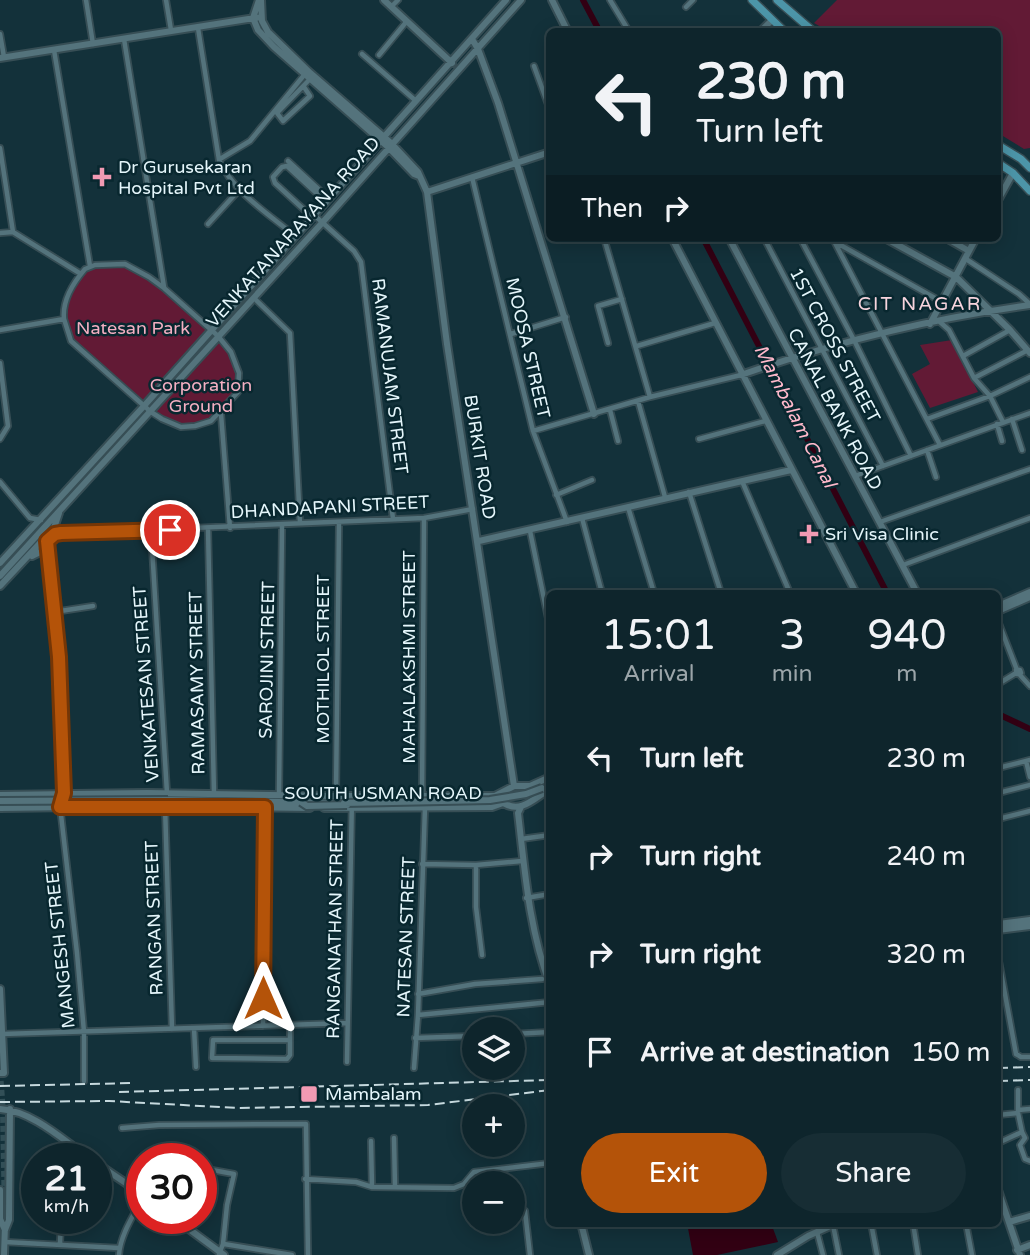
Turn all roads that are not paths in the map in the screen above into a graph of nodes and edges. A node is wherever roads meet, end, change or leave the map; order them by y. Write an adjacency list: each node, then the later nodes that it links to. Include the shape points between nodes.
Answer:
1 (86, 0): 29 (street)
2 (166, 0): 25 (street)
3 (260, 0): 15 (street); 16 (street)
4 (384, 0): 13 (street)
5 (398, 0): 13 (street)
6 (506, 0): 28 (street, VENKATANARAYANA ROAD)
7 (521, 0): 30 (street, VENKATANARAYANA ROAD)
8 (552, 0): 20 (street)
9 (610, 0): 21 (street)
10 (693, 0): 14 (street)
11 (752, 0): 17 (main road)
12 (777, 0): 24 (main road)
13 (391, 7): 18 (street)
14 (686, 7)
15 (261, 17): 16 (street); 43 (street, via 268,32)
16 (253, 18): 19 (street); 38 (street, via 258,30)
17 (772, 20): 22 (street); 23 (main road)
18 (407, 22): 33 (street); 35 (street)
19 (198, 28): 25 (street); 50 (street)
20 (566, 28)
21 (627, 28)
22 (764, 28)
23 (781, 28)
24 (809, 28)
25 (171, 30): 27 (street)
26 (0, 34): 34 (street)
27 (124, 39): 29 (street); 83 (street)
28 (472, 39): 30 (street); 35 (street, VENKATANARAYANA ROAD)
29 (93, 44): 31 (street)
30 (478, 48): 37 (street, VENKATANARAYANA ROAD); 52 (street)
31 (54, 50): 34 (street); 80 (street)
32 (362, 54): 41 (street)
33 (379, 55)
34 (2, 58)
35 (452, 62): 37 (street); 41 (street, VENKATANARAYANA ROAD)
36 (534, 66): 40 (street)
37 (460, 69): 44 (street, VENKATANARAYANA ROAD)
38 (308, 77): 39 (street); 42 (street); 43 (street)
39 (304, 87): 42 (street); 42 (street, via 310,96 285,121)
40 (546, 99)
41 (416, 101): 43 (street, VENKATANARAYANA ROAD)
42 (276, 112): 50 (street, via 250,141)
43 (382, 138): 44 (street); 62 (street, VENKATANARAYANA ROAD)
44 (390, 145): 56 (street); 56 (street, BURKIT ROAD); 64 (street, VENKATANARAYANA ROAD)
45 (1001, 147): 49 (main road)
46 (0, 148): 66 (street)
47 (546, 153): 52 (street)
48 (1030, 154): 49 (street)
49 (1021, 159): 54 (main road)
50 (219, 160): 58 (street)
51 (288, 161): 62 (street)
52 (517, 163): 57 (street); 89 (street)
53 (1001, 165): 55 (main road)
54 (1030, 168)
55 (1013, 173): 59 (main road); 61 (street)
56 (419, 176): 60 (street, BURKIT ROAD)
57 (472, 177): 60 (street); 97 (street, MOOSA STREET)
58 (240, 188): 65 (street); 68 (street)
59 (1030, 191)
60 (427, 192): 145 (street, BURKIT ROAD)
61 (1001, 195)
62 (326, 200): 63 (street, VENKATANARAYANA ROAD); 63 (street, RAMANUJAM STREET, via 287,166 282,167 273,177 275,183)
63 (312, 215): 64 (street, RAMANUJAM STREET); 68 (street, VENKATANARAYANA ROAD)
64 (322, 223): 84 (street, VENKATANARAYANA ROAD); 149 (street, RAMANUJAM STREET, via 361,262)
65 (208, 224)
66 (13, 232): 67 (street); 81 (street)
67 (0, 233)
68 (295, 236): 96 (street, VENKATANARAYANA ROAD)
69 (605, 242): 85 (street)
70 (674, 242): 92 (street)
71 (731, 242): 106 (street, CANAL BANK ROAD)
72 (766, 242): 103 (street, 1ST CROSS STREET)
73 (802, 242): 100 (street)
74 (836, 242): 98 (street)
75 (837, 242): 86 (street)
76 (892, 242): 82 (street)
77 (951, 242): 79 (street)
78 (974, 242): 79 (street)
79 (967, 255): 82 (street); 87 (street)
80 (90, 266): 81 (street); 83 (street, via 125,264)
81 (80, 274): 90 (street, via 69,291)
82 (956, 277): 86 (street); 88 (street)
83 (164, 288): 96 (street)
84 (254, 298): 99 (street, VENKATANARAYANA ROAD); 153 (street, via 290,333)
85 (622, 299): 101 (street, via 599,305); 102 (street)
86 (942, 302): 93 (street)
87 (1030, 305): 88 (street)
88 (990, 310): 91 (street); 95 (street)
89 (566, 317): 97 (street); 119 (street)
90 (64, 319): 94 (street); 114 (street, via 71,341)
91 (940, 322): 93 (street); 105 (street)
92 (715, 323): 102 (street); 108 (street)
93 (930, 324): 98 (street)
94 (0, 330)
95 (1010, 330): 104 (street); 105 (street)
96 (211, 331): 99 (street); 114 (street, VENKATANARAYANA ROAD)
97 (510, 334): 124 (street, MOOSA STREET)
98 (883, 335): 100 (street); 120 (street)
99 (218, 337): 116 (street, VENKATANARAYANA ROAD); 118 (street, via 231,352 239,373 238,392)
100 (855, 342): 103 (street); 132 (street)
101 (608, 343)
102 (637, 346): 112 (street)
103 (822, 351): 106 (street); 133 (street, 1ST CROSS STREET)
104 (1029, 351): 110 (street)
105 (963, 356): 110 (street)
106 (792, 358): 108 (street); 136 (street, CANAL BANK ROAD)
107 (0, 363): 125 (street, via 8,426)
108 (741, 375): 112 (street); 122 (street)
109 (1030, 377): 111 (street)
110 (974, 378): 111 (street)
111 (990, 396): 120 (street); 123 (street)
112 (650, 397): 113 (street)
113 (638, 401): 115 (street); 143 (street)
114 (144, 406): 116 (street); 156 (street, VENKATANARAYANA ROAD)
115 (610, 410): 119 (street); 127 (street)
116 (150, 412): 118 (street, via 181,427 211,421); 156 (street, VENKATANARAYANA ROAD, via 59,513)
117 (1030, 413): 121 (street)
118 (220, 414): 155 (street)
119 (594, 414): 124 (street)
120 (927, 419): 129 (street)
121 (1012, 419): 123 (street); 131 (street)
122 (765, 421): 126 (street); 135 (street)
123 (1000, 423): 128 (street); 129 (street)
124 (533, 431): 142 (street, MOOSA STREET)
125 (0, 439)
126 (699, 439)
127 (618, 441)
128 (1002, 441)
129 (940, 445): 130 (street)
130 (926, 450): 132 (street); 137 (street)
131 (1022, 450)
132 (911, 456): 133 (street)
133 (883, 466): 136 (street)
134 (1030, 469): 152 (street)
135 (791, 470): 139 (street); 171 (street)
136 (855, 476): 152 (street, CANAL BANK ROAD)
137 (936, 477)
138 (592, 480): 142 (street)
139 (742, 481): 141 (street); 170 (street)
140 (0, 482): 156 (street, via 30,518)
141 (689, 492): 143 (street); 169 (street)
142 (556, 495): 151 (street, MOOSA STREET)
143 (665, 497): 144 (street)
144 (628, 506): 147 (street); 168 (street)
145 (474, 509): 146 (street, DHANDAPANI STREET); 160 (street, BURKIT ROAD)
146 (424, 518): 149 (street, DHANDAPANI STREET); 202 (street, MAHALAKSHMI STREET)
147 (582, 518): 151 (street); 167 (street)
148 (1030, 518): 164 (street)
149 (393, 519): 150 (street, DHANDAPANI STREET)
150 (339, 522): 153 (street, DHANDAPANI STREET); 200 (street, MOTHILOL STREET)
151 (567, 522): 159 (street)
152 (880, 522): 164 (street, CANAL BANK ROAD)
153 (300, 523): 154 (street, DHANDAPANI STREET)
154 (282, 526): 155 (street, DHANDAPANI STREET); 199 (street, SAROJINI STREET)
155 (230, 528): 157 (street, DHANDAPANI STREET)
156 (52, 529): 158 (street, DHANDAPANI STREET); 161 (street); 162 (street); 163 (street, VENKATANARAYANA ROAD); 165 (street, VENKATANARAYANA ROAD)
157 (208, 529): 158 (street, DHANDAPANI STREET); 196 (street, RAMASAMY STREET)
158 (150, 530): 206 (street, VENKATESAN STREET)
159 (530, 531): 160 (street); 177 (street)
160 (479, 541): 190 (street, BURKIT ROAD)
161 (46, 548): 162 (street); 178 (street)
162 (26, 559): 166 (street)
163 (0, 563)
164 (903, 565): 172 (street, CANAL BANK ROAD)
165 (0, 576)
166 (0, 586)
167 (601, 590)
168 (653, 590)
169 (720, 590)
170 (789, 590)
171 (854, 590)
172 (916, 590)
173 (1030, 592): 175 (street)
174 (1030, 600): 179 (street)
175 (1001, 605)
176 (93, 606): 178 (street)
177 (546, 609)
178 (54, 612): 195 (street)
179 (1001, 612)
180 (1001, 629): 182 (street)
181 (1030, 667): 182 (street)
182 (1018, 672): 183 (street); 184 (street)
183 (1001, 682)
184 (1030, 686)
185 (1028, 761): 186 (street); 187 (street)
186 (1001, 767)
187 (1030, 777)
188 (546, 779): 191 (street)
189 (1030, 785): 194 (street)
190 (514, 786): 191 (street); 204 (street, SOUTH USMAN ROAD)
191 (530, 786): 203 (street)
192 (546, 786): 204 (street, SOUTH USMAN ROAD, bridge)
193 (546, 791): 203 (street)
194 (1001, 792)
195 (64, 793): 197 (street, SOUTH USMAN ROAD); 206 (street, SOUTH USMAN ROAD); 209 (street)
196 (214, 794): 198 (street, SOUTH USMAN ROAD); 206 (street, SOUTH USMAN ROAD)
197 (0, 795)
198 (265, 795): 199 (street, SOUTH USMAN ROAD); 205 (street, via 164,796)
199 (279, 795): 200 (street, SOUTH USMAN ROAD)
200 (336, 796): 201 (street, SOUTH USMAN ROAD)
201 (352, 796): 202 (street, SOUTH USMAN ROAD); 215 (street, RANGANATHAN STREET)
202 (422, 797): 204 (street, SOUTH USMAN ROAD)
203 (534, 798): 213 (street)
204 (502, 799): 208 (street, SOUTH USMAN ROAD, bridge); 212 (street, SOUTH USMAN ROAD); 213 (street, SOUTH USMAN ROAD)
205 (156, 800): 206 (street, bridge); 207 (street, bridge)
206 (167, 800): 208 (street); 209 (street, SOUTH USMAN ROAD); 210 (street, SOUTH USMAN ROAD); 240 (street, RANGAN STREET)
207 (0, 801)
208 (301, 802): 212 (street, bridge, via 307,806)
209 (60, 807): 214 (street, SOUTH USMAN ROAD); 242 (street, MANGESH STREET)
210 (265, 807): 215 (street, SOUTH USMAN ROAD); 239 (street)
211 (425, 807): 212 (street, SOUTH USMAN ROAD); 215 (street, SOUTH USMAN ROAD); 221 (street, NATESAN STREET)
212 (492, 807)
213 (520, 807): 219 (street)
214 (0, 808)
215 (352, 809): 237 (street, RANGANATHAN STREET)
216 (1030, 811): 217 (street)
217 (1001, 817)
218 (546, 836): 219 (street)
219 (521, 839): 220 (street)
220 (522, 861): 222 (street); 224 (street)
221 (422, 864): 222 (street); 234 (street, NATESAN STREET)
222 (476, 865): 229 (street, via 475,907)
223 (546, 895): 224 (street)
224 (526, 898): 231 (street)
225 (1030, 920): 226 (street)
226 (1001, 924)
227 (1030, 926): 228 (street)
228 (1001, 930)
229 (482, 955)
230 (1001, 972): 249 (street, via 1017,1056)
231 (546, 973)
232 (542, 979): 234 (street)
233 (0, 989): 245 (street)
234 (418, 994): 236 (street, NATESAN STREET)
235 (546, 1002): 236 (street)
236 (418, 1015): 247 (street, NATESAN STREET)
237 (347, 1023): 238 (street); 250 (street, RANGANATHAN STREET)
238 (290, 1025): 239 (street); 248 (street)
239 (263, 1026): 241 (street)
240 (172, 1028): 241 (street); 242 (street)
241 (194, 1028): 251 (street)
242 (84, 1032): 245 (street); 254 (street, MANGESH STREET)
243 (546, 1032): 244 (street)
244 (525, 1033)
245 (2, 1034): 253 (street)
246 (462, 1036): 247 (street)
247 (415, 1038): 252 (street, NATESAN STREET)
248 (290, 1040): 248 (street, via 287,1059 212,1058 213,1040)
249 (1030, 1057)
250 (347, 1062)
251 (196, 1067)
252 (414, 1068)
253 (2, 1073)
254 (84, 1081)
255 (1018, 1090): 259 (street)
256 (0, 1109): 257 (street)
257 (10, 1109): 266 (street); 285 (street, via 9,1220)
258 (1030, 1109): 259 (street)
259 (1018, 1112): 260 (street); 262 (street)
260 (1001, 1115)
261 (122, 1128): 270 (street, via 306,1124)
262 (1022, 1132): 265 (street); 267 (street, via 1025,1138 1020,1145 1025,1160)
263 (394, 1138): 272 (street)
264 (371, 1141): 271 (street)
265 (1001, 1142)
266 (67, 1143)
267 (1030, 1161)
268 (546, 1163): 272 (street, via 474,1171 454,1188)
269 (217, 1171): 292 (street, via 234,1174)
270 (305, 1179): 271 (street); 300 (street)
271 (372, 1187): 272 (street)
272 (395, 1187)
273 (0, 1190): 285 (street, via 0,1219)
274 (1001, 1201): 278 (street)
275 (525, 1211): 301 (street)
276 (1030, 1216): 278 (street)
277 (5, 1220): 285 (street)
278 (1009, 1222): 295 (street)
279 (582, 1227): 302 (street)
280 (828, 1227): 286 (street)
281 (835, 1227): 305 (street)
282 (872, 1227): 306 (street)
283 (914, 1227): 307 (street)
284 (968, 1227): 308 (street)
285 (5, 1230): 290 (street)
286 (817, 1232): 303 (street); 304 (street)
287 (60, 1234): 291 (street)
288 (126, 1234): 294 (street)
289 (195, 1234): 296 (street)
290 (5, 1242): 291 (street); 297 (street)
291 (60, 1244): 294 (street)
292 (223, 1244): 296 (street); 299 (street)
293 (1030, 1245): 295 (street)
294 (120, 1248): 298 (street)
295 (1018, 1252)
296 (221, 1254)
297 (4, 1255)
298 (119, 1255)
299 (292, 1255)
300 (307, 1255)
301 (530, 1255)
302 (589, 1255)
303 (777, 1255)
304 (823, 1255)
305 (839, 1255)
306 (877, 1255)
307 (918, 1255)
308 (972, 1255)

